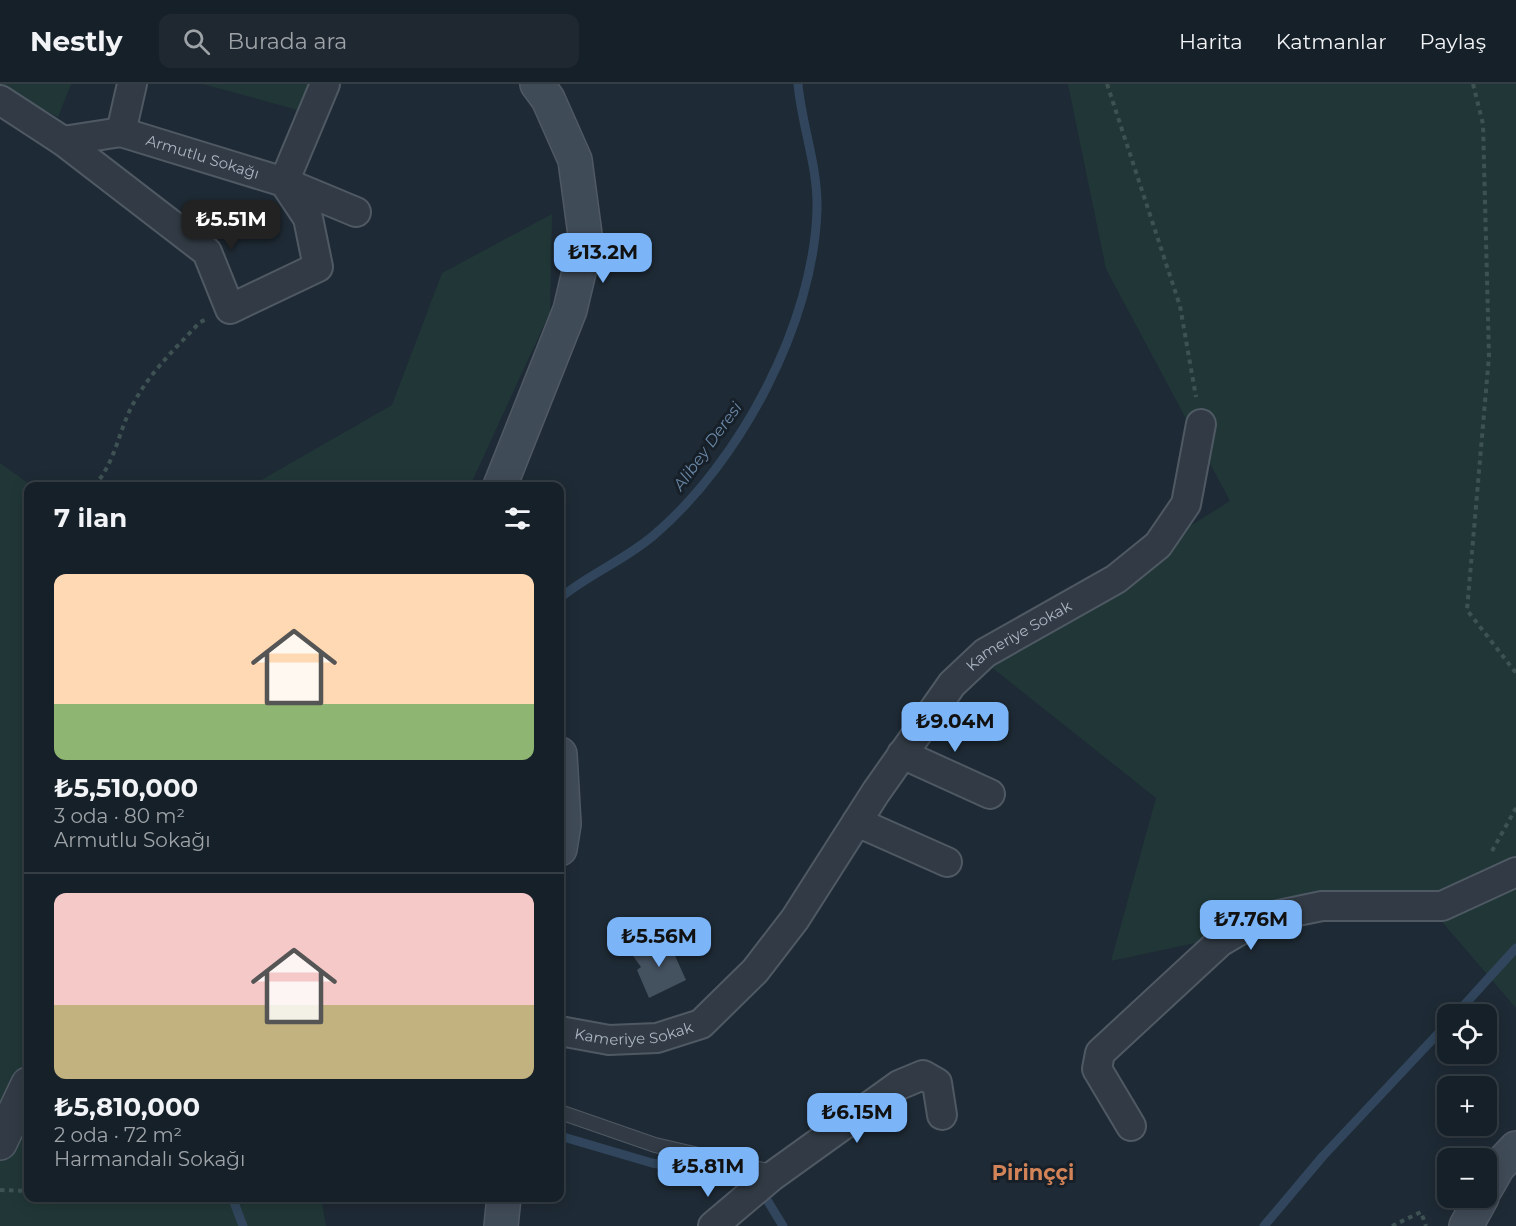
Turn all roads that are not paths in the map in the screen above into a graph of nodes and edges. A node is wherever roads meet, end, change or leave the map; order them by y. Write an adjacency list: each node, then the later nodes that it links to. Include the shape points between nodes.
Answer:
1 (132, 84): 5 (street)
2 (537, 84): 10 (main road, via 548,99 574,160 586,242 570,310)
3 (320, 86): 7 (street)
4 (0, 100): 6 (street)
5 (121, 132): 6 (street, Armutlu Sokağı); 7 (street, Armutlu Sokağı)
6 (63, 141): 7 (street, via 207,252 230,309 318,267 308,218)
7 (285, 182): 8 (street, Armutlu Sokağı)
8 (356, 212)
9 (1201, 424): 11 (street, Kameriye Sokak, via 1186,504 1158,544 1116,579 985,653 952,684)
10 (502, 482)
11 (902, 754): 12 (street); 13 (street, Kameriye Sokak)
12 (990, 794)
13 (857, 822): 14 (street); 16 (street, Kameriye Sokak, via 775,945 701,1024 657,1038 609,1040)
14 (947, 861)
15 (1516, 872): 20 (street, via 1442,906 1322,906 1259,919 1220,942 1100,1053 1097,1069)
16 (564, 1031)
17 (24, 1092): 21 (street)
18 (564, 1113): 24 (lane, via 656,1145 763,1170)
19 (942, 1115): 24 (street, via 937,1083 923,1074 898,1085)
20 (1131, 1126)
21 (0, 1143)
22 (1516, 1148): 23 (main road)
23 (1497, 1169)
24 (771, 1177): 28 (street)
25 (503, 1202): 27 (main road)
26 (1476, 1208): 29 (main road)
27 (501, 1226)
28 (713, 1226)
29 (1466, 1226)

